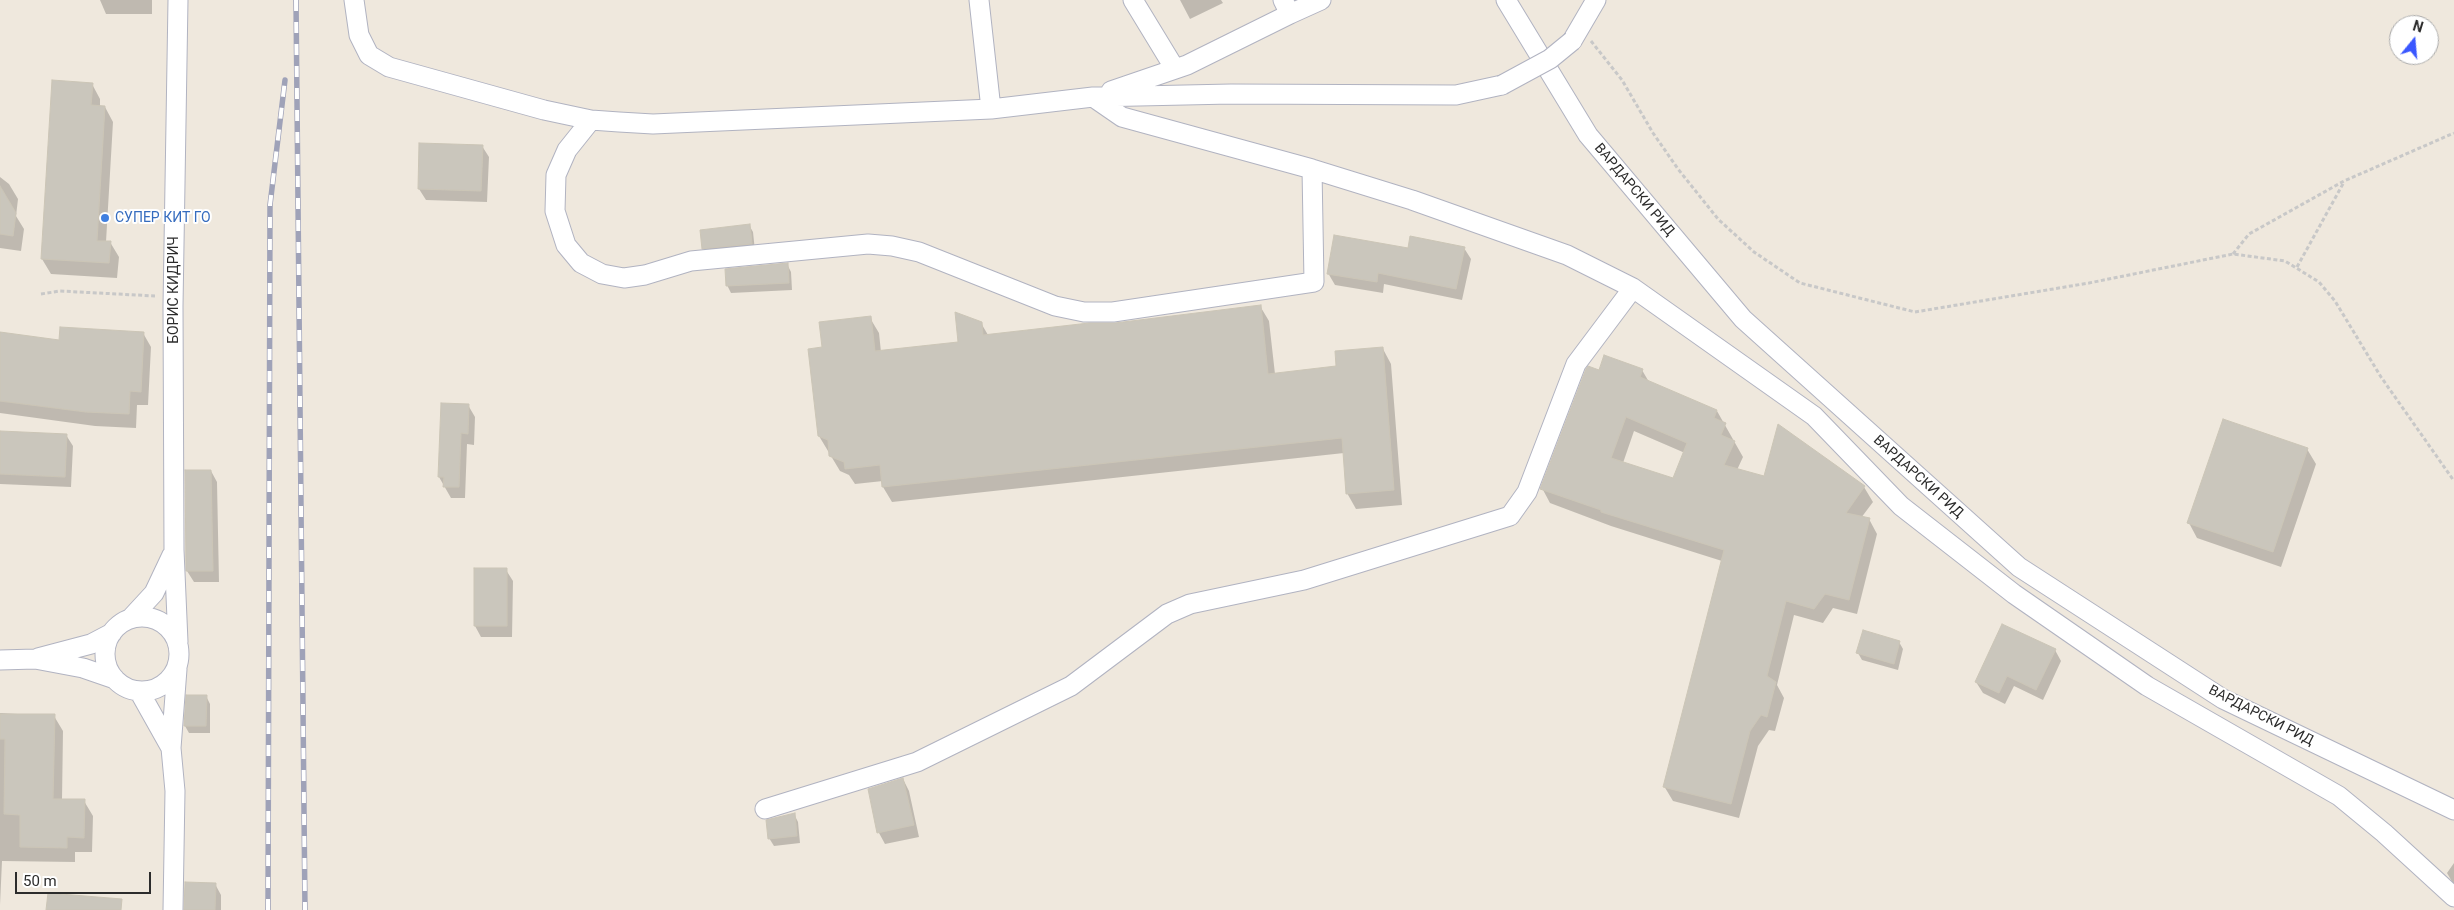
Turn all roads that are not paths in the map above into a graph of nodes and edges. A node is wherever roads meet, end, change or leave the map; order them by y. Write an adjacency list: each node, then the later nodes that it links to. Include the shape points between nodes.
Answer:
1 (178, 0): 15 (street, БОРИС КИДРИЧ, via 173,296)
2 (354, 0): 12 (street, via 359,35 369,55 388,67)
3 (978, 0): 11 (street)
4 (1133, 0): 9 (street)
5 (1321, 0): 8 (street)
6 (1506, 0): 26 (street, ВАРДАРСКИ РИД, via 1588,135 1743,319 2019,568 2223,699)
7 (1596, 0): 10 (street, bridge, via 1579,37 1550,59 1502,85 1456,95)
8 (1287, 7): 9 (street)
9 (1175, 69): 10 (street)
10 (1094, 97): 11 (street); 13 (street, via 1122,117)
11 (991, 109): 12 (street, via 653,124)
12 (591, 120): 13 (street, via 567,150 556,175 554,211 566,245 581,263 602,274 624,278 691,261 868,244 919,252 1055,306 1084,312 1112,312 1314,282)
13 (1312, 169): 14 (street, via 1412,200 1568,256)
14 (1633, 288): 25 (street, via 1576,364 1527,492 1510,516 1304,580 1190,604 1167,614 1072,686 917,762); 27 (street, via 1814,416 1901,506 2014,594 2147,686 2339,796)
15 (174, 550): 16 (street, via 154,593); 18 (street, БОРИС КИДРИЧ)
16 (130, 619): 17 (street); 18 (street, via 147,617 158,620 170,629)
17 (112, 632): 20 (street, via 91,644); 22 (street, via 105,649 106,660)
18 (178, 642): 21 (street)
19 (0, 660): 20 (street)
20 (35, 660): 22 (street, via 83,668)
21 (177, 669): 23 (street, via 161,686); 24 (street)
22 (115, 679): 23 (street, via 125,688)
23 (139, 691): 24 (street)
24 (171, 748): 28 (street, via 175,790)
25 (764, 809)
26 (2454, 810)
27 (2454, 897)
28 (173, 910)

